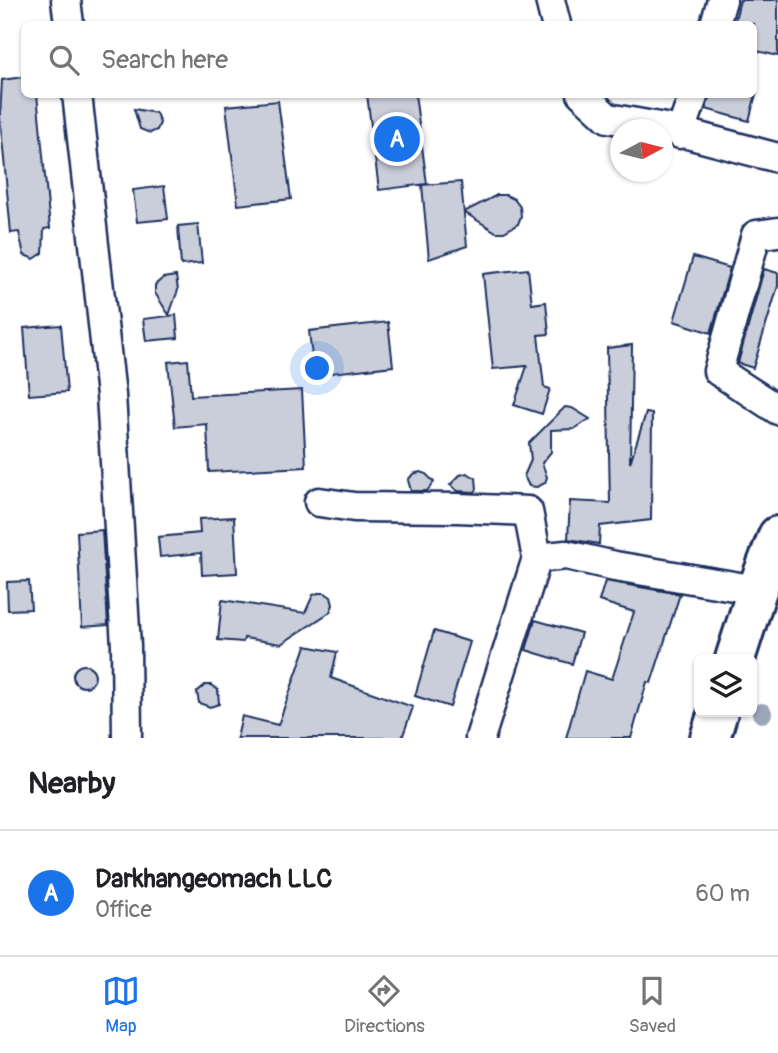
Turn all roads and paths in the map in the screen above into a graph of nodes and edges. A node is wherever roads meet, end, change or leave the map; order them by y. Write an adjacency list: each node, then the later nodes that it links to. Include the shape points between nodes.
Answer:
1 (66, 0): 4 (street)
2 (550, 0): 5 (street)
3 (722, 0): 6 (street)
4 (69, 21)
5 (555, 21)
6 (716, 21)
7 (77, 98): 20 (street, via 111,395)
8 (586, 98): 10 (street, via 608,118)
9 (693, 98): 10 (street)
10 (680, 134): 11 (street)
11 (778, 158)
12 (778, 232): 13 (street, via 757,235 718,371)
13 (778, 410)
14 (319, 502): 16 (street, via 528,512)
15 (778, 536): 17 (highway)
16 (537, 558): 17 (street, via 566,555); 21 (street)
17 (757, 590): 18 (highway)
18 (737, 654)
19 (716, 717): 22 (highway)
20 (127, 738)
21 (480, 738)
22 (710, 738)

